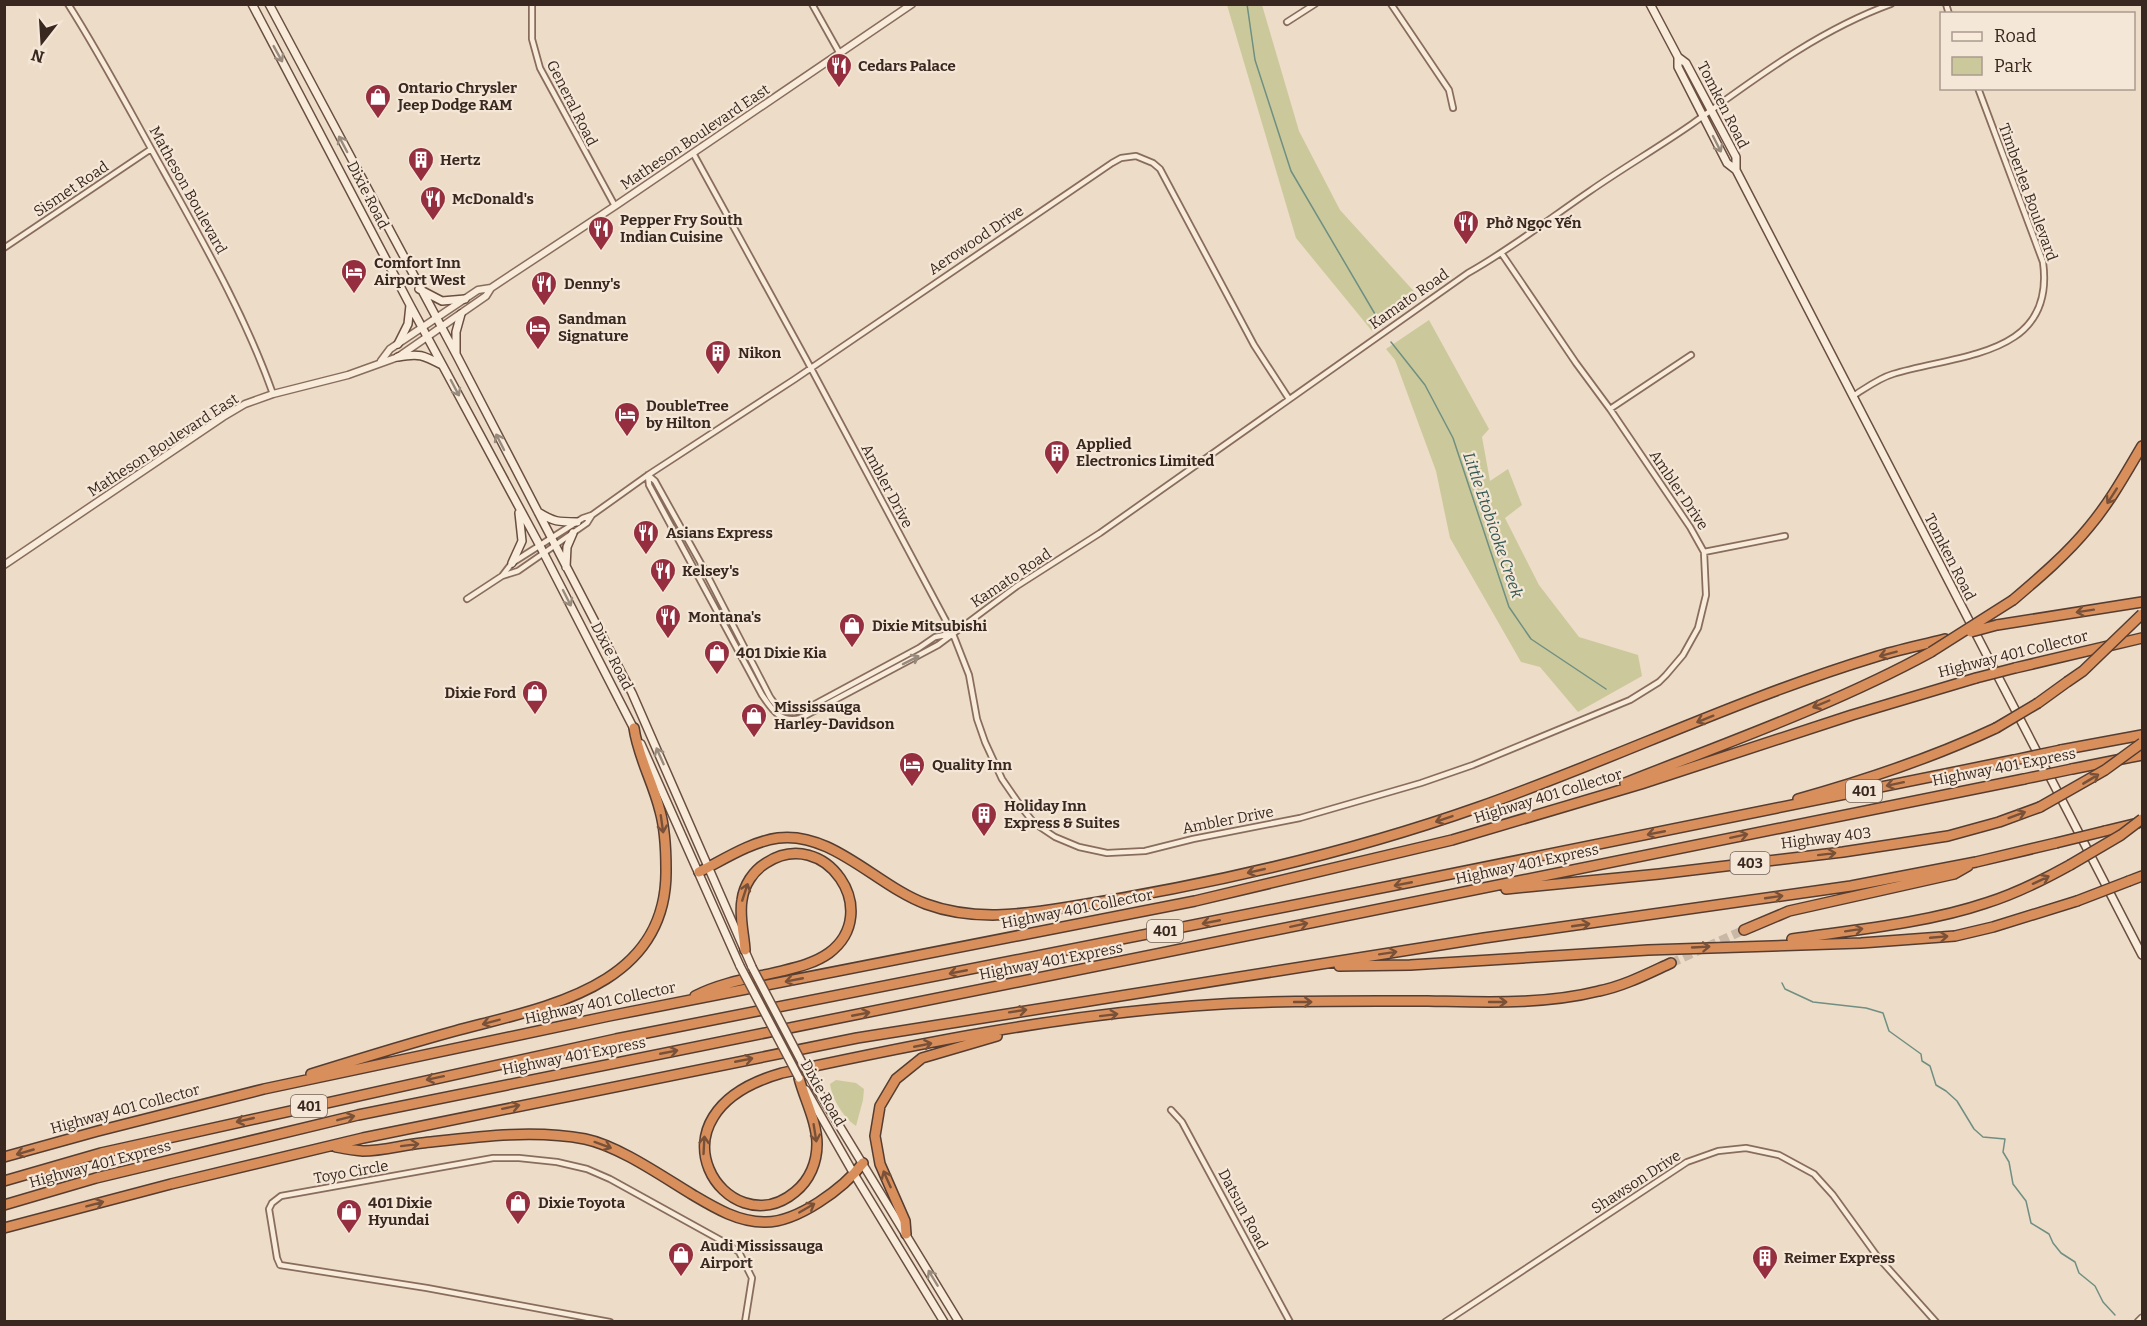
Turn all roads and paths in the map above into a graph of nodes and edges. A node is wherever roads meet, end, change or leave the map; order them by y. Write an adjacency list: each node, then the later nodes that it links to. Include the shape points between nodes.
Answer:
1 (68, 4): 18 (street, Matheson Boulevard, via 99,52)
2 (252, 4): 27 (main road, Dixie Road, one-way to 27)
3 (269, 4): 25 (main road, Dixie Road, one-way to 3)
4 (532, 4): 21 (street, General Road, via 532,39 540,68)
5 (812, 4): 12 (street)
6 (912, 4): 12 (street, Matheson Boulevard East)
7 (1315, 4): 11 (street)
8 (1391, 4): 15 (street, via 1449,90)
9 (1650, 4): 13 (main road, Tomken Road)
10 (1891, 4): 16 (street, Kamato Road, via 1852,20 1779,61)
11 (1287, 22)
12 (840, 54): 19 (street, Matheson Boulevard East)
13 (1678, 57): 16 (main road, Tomken Road, via 1686,63); 17 (main road, Tomken Road, via 1678,67)
14 (1979, 90): 41 (street, Timberlea Boulevard, via 2043,262 2045,280 2038,310 2023,331 2006,344 1890,375)
15 (1453, 108)
16 (1711, 109): 17 (street, Kamato Road); 20 (main road, Tomken Road, via 1736,157)
17 (1702, 116): 20 (main road, Tomken Road, one-way to 20, via 1726,163); 23 (street, Kamato Road)
18 (151, 149): 22 (street, Sismet Road); 40 (street, Matheson Boulevard, via 236,305)
19 (693, 153): 21 (street, Matheson Boulevard East); 39 (street, Ambler Drive)
20 (1736, 170): 41 (main road, Tomken Road)
21 (615, 206): 24 (street, Matheson Boulevard East)
22 (4, 248)
23 (1502, 254): 42 (street, Kamato Road, via 1468,273); 43 (street, Ambler Drive)
24 (491, 288): 26 (street, Matheson Boulevard East, via 478,290); 28 (street, Matheson Boulevard East)
25 (420, 289): 26 (main road, via 441,301); 29 (main road, Dixie Road)
26 (465, 299): 29 (street, Matheson Boulevard East)
27 (410, 305): 30 (main road, Dixie Road); 33 (main road, via 408,324)
28 (461, 314): 31 (street, Matheson Boulevard East); 35 (main road, via 456,332)
29 (435, 319): 30 (street, Matheson Boulevard East); 31 (main road, Dixie Road)
30 (422, 327): 32 (main road, Dixie Road); 33 (street, Matheson Boulevard East)
31 (440, 328): 32 (street, Matheson Boulevard East); 35 (main road, Dixie Road)
32 (427, 336): 36 (street, Matheson Boulevard East); 38 (main road, Dixie Road)
33 (398, 344): 37 (street, Matheson Boulevard East)
34 (1691, 355): 43 (street)
35 (457, 356): 47 (main road, Dixie Road, one-way to 35)
36 (398, 357): 37 (street, Matheson Boulevard East); 38 (main road, via 425,355)
37 (381, 361): 40 (street, Matheson Boulevard East, via 348,375)
38 (442, 365): 46 (main road, Dixie Road, one-way to 46)
39 (810, 368): 42 (street, Aerowood Drive, via 1105,167 1121,158 1136,156 1160,169 1254,345); 45 (street, Aerowood Drive); 62 (street, Ambler Drive)
40 (273, 394): 55 (street, Matheson Boulevard East, via 223,417)
41 (1852, 396): 79 (main road, Tomken Road)
42 (1289, 399): 62 (street, Kamato Road)
43 (1610, 410): 54 (street, Ambler Drive)
44 (2142, 446): 68 (highway, one-way to 68, bridge, via 2109,501 2067,552 2013,600 1931,652 1817,705)
45 (648, 475): 48 (street, Aerowood Drive); 62 (street, Kamato Road, via 704,569 770,697 782,709 804,710 934,637)
46 (518, 507): 53 (main road, Dixie Road); 56 (main road, via 522,541)
47 (535, 510): 49 (main road, via 558,523); 52 (main road, Dixie Road)
48 (592, 515): 49 (street, Aerowood Drive); 50 (street, Aerowood Drive, via 587,524)
49 (577, 522): 52 (street, Aerowood Drive)
50 (573, 533): 52 (street, Aerowood Drive); 57 (main road)
51 (1785, 536): 54 (street)
52 (553, 543): 53 (street, Aerowood Drive); 57 (main road, Dixie Road)
53 (542, 550): 56 (street, Aerowood Drive); 58 (street, Aerowood Drive, via 518,571); 64 (main road, Dixie Road, one-way to 64)
54 (1704, 552): 62 (street, Ambler Drive, via 1706,595 1690,644 1666,675 1630,700 1421,783 1299,818 1130,853 1092,851 1065,842 1044,830 1022,808 1002,778 983,737 969,675)
55 (4, 564)
56 (512, 564): 58 (street, Aerowood Drive)
57 (566, 570): 72 (main road, Dixie Road, one-way to 57, via 632,693)
58 (502, 576): 59 (street, Aerowood Drive)
59 (467, 599)
60 (2142, 602): 72 (highway, one-way to 72, bridge, via 1997,625 1876,657 1800,682 1413,829 1177,888 1025,914 985,916 925,904 820,843 801,838 760,842)
61 (2142, 614): 70 (highway, bridge, via 2083,671 1996,728 1863,780)
62 (952, 634)
63 (2142, 638): 68 (highway, Highway 401 Collector / 401, bridge, via 1976,678)
64 (634, 728): 73 (main road, Dixie Road); 85 (highway, one-way to 85, via 636,745 660,811 666,872 662,905 651,934 631,962 597,986 548,1007 387,1050)
65 (2142, 735): 70 (highway, Highway 401 Express / 401, one-way to 70, bridge)
66 (2142, 743): 75 (highway, Highway 403 / 403, one-way to 66, bridge, via 1659,874 1948,836 2040,807 2105,770)
67 (2142, 755): 75 (highway, Highway 401 Express / 401, one-way to 67, bridge)
68 (1582, 801): 82 (highway, Highway 401 Collector / 401, one-way to 82, via 1452,840 1195,901)
69 (2142, 820): 71 (highway, bridge); 77 (highway, one-way to 69, bridge, via 1867,928 1986,903 2070,865)
70 (1713, 822): 91 (highway, Highway 401 Express / 401, one-way to 91, via 616,1039 101,1153)
71 (1976, 862): 76 (highway, via 1954,874 1789,911); 81 (highway, one-way to 71, via 1851,886)
72 (709, 867): 73 (highway); 78 (main road, Dixie Road)
73 (699, 872): 84 (main road, Dixie Road, bridge, via 740,966)
74 (2142, 876): 77 (highway, one-way to 74, bridge, via 1955,936 2077,901)
75 (1455, 894): 92 (highway, Highway 401 Express / 401, one-way to 75, via 96,1178 358,1115)
76 (1744, 930)
77 (1754, 945): 81 (highway, one-way to 77, via 1410,965)
78 (745, 950): 82 (highway, one-way to 82, via 742,900 750,879 763,865 799,854 825,862 842,880 849,895 850,917 844,936 828,954 804,965 711,988); 89 (main road, Dixie Road, bridge, via 809,1076)
79 (2142, 955)
80 (1671, 963): 83 (highway, one-way to 80, via 1194,1005 1540,1001 1601,991)
81 (1309, 966): 87 (highway, one-way to 81, via 856,1038)
82 (685, 1002): 85 (highway, Highway 401 Collector / 401)
83 (1051, 1022): 84 (highway, one-way to 83, via 816,1133 816,1155 810,1175 778,1203 752,1204 735,1198 713,1179 703,1146 715,1114 726,1100 746,1087 803,1068); 94 (highway, one-way to 83, via 905,1221 880,1164 875,1136 880,1106 896,1079 922,1059)
84 (799, 1078): 90 (main road, Dixie Road)
85 (264, 1089): 88 (highway, Highway 401 Collector / 401, one-way to 88)
86 (1171, 1110): 100 (street, Datsun Road, via 1182,1122)
87 (331, 1147): 90 (highway, one-way to 90, via 365,1151 471,1137 576,1138 612,1149 722,1212 767,1222 785,1220 809,1209); 93 (highway, one-way to 87)
88 (4, 1157)
89 (863, 1163): 90 (highway); 94 (main road, Dixie Road)
90 (854, 1174): 98 (main road, Dixie Road)
91 (4, 1181)
92 (4, 1205)
93 (4, 1228)
94 (906, 1234): 99 (main road, Dixie Road, one-way to 94)
95 (2142, 1318): 103 (street)
96 (610, 1322): 97 (street, Toyo Circle, via 280,1264 269,1209 281,1196 493,1158 567,1164 610,1179 739,1252 752,1278)
97 (745, 1322)
98 (944, 1322)
99 (959, 1322)
100 (1290, 1322)
101 (1445, 1322): 102 (street, Shawson Drive, via 1687,1162 1718,1150 1746,1148 1779,1155 1814,1174 1877,1256)
102 (1936, 1322)
103 (2138, 1322)

